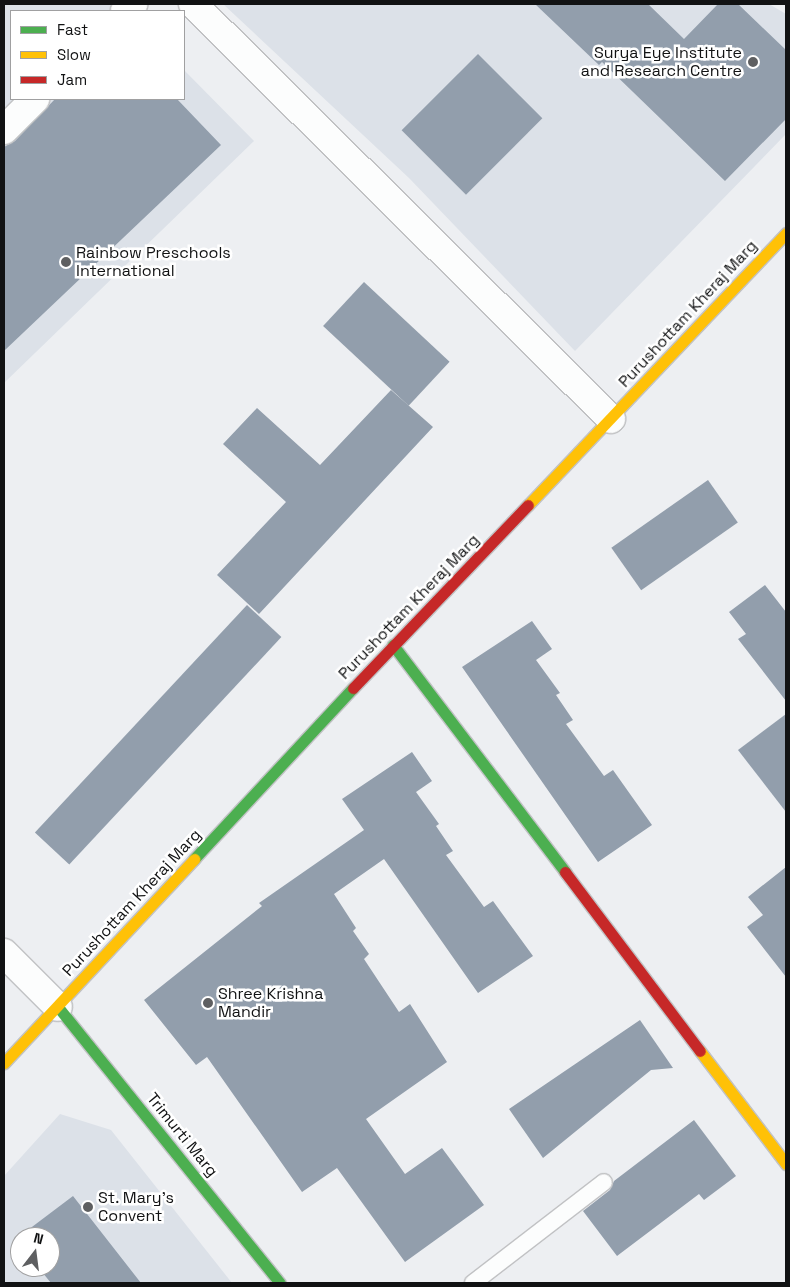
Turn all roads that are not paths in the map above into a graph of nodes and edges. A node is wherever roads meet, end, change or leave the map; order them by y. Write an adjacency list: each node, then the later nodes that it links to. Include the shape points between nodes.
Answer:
1 (193, 4): 5 (street)
2 (34, 100): 3 (street)
3 (4, 130)
4 (786, 233): 5 (street, Purushottam Kheraj Marg)
5 (611, 419): 6 (street, Purushottam Kheraj Marg)
6 (393, 646): 8 (street, Purushottam Kheraj Marg); 10 (street)
7 (4, 953): 8 (street)
8 (58, 1007): 9 (street, Purushottam Kheraj Marg); 12 (street, Trimurti Marg)
9 (4, 1063)
10 (786, 1164)
11 (604, 1182): 13 (lane)
12 (280, 1283)
13 (473, 1283)

